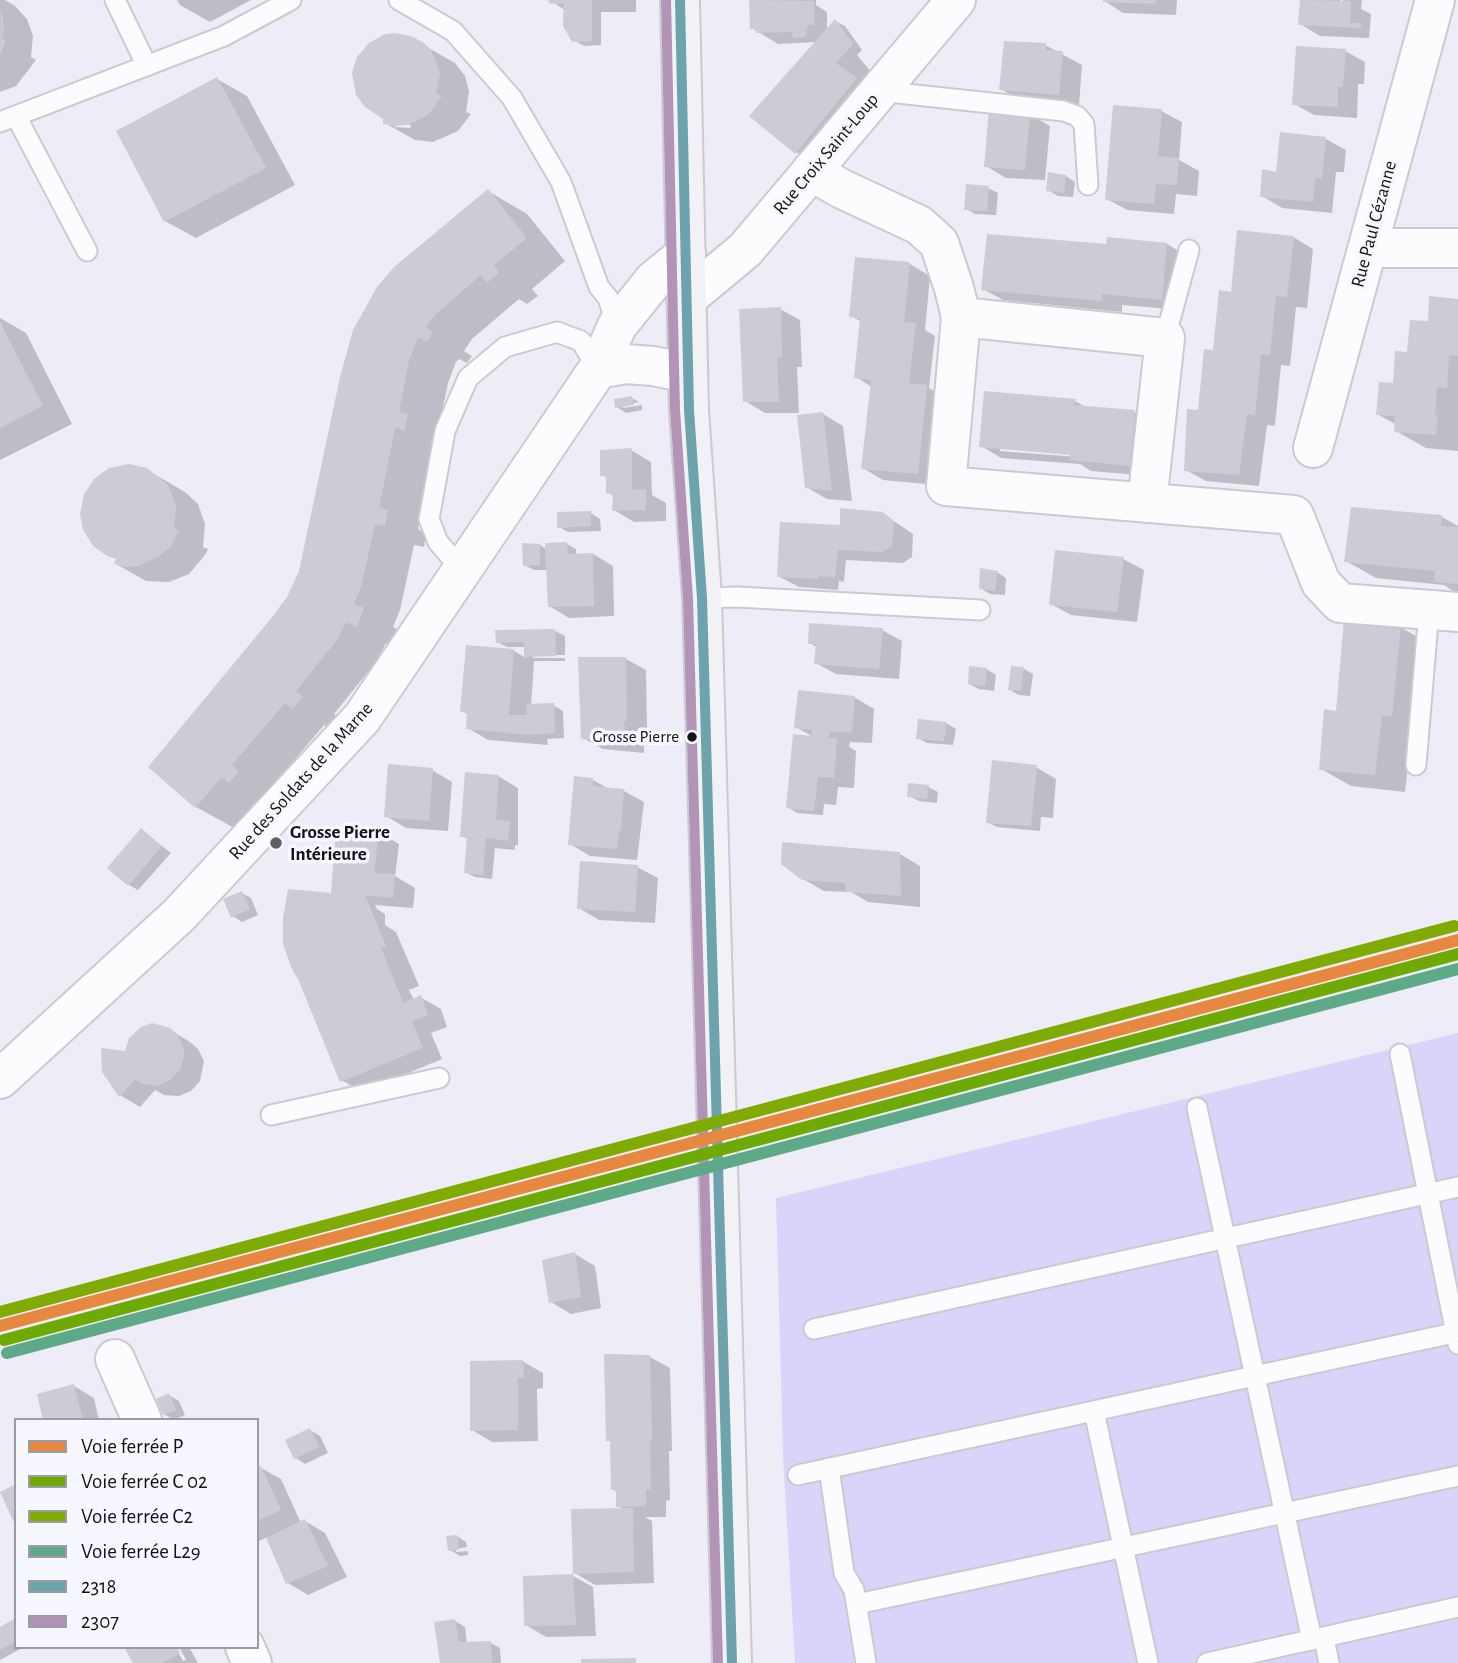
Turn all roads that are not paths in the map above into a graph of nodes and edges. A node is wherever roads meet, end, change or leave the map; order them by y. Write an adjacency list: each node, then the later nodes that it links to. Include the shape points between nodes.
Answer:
1 (115, 0): 7 (lane)
2 (291, 0): 7 (lane, via 224,36)
3 (399, 0): 19 (lane, via 453,31 512,97 561,182)
4 (680, 0): 16 (main road)
5 (956, 0): 8 (street, Rue Croix Saint-Loup)
6 (1435, 0): 12 (street, Rue Paul Cézanne)
7 (147, 66): 9 (lane)
8 (879, 90): 10 (street, Rue Croix Saint-Loup); 11 (lane, via 1077,116 1084,124)
9 (8, 119): 15 (lane)
10 (811, 171): 17 (street, Rue Croix Saint-Loup, via 746,250); 18 (street, via 919,225 939,243)
11 (1088, 185)
12 (1368, 248): 13 (street); 23 (street, Rue Paul Cézanne)
13 (1458, 248)
14 (1189, 250): 20 (lane)
15 (88, 251)
16 (686, 254): 17 (main road); 19 (street, Rue des Soldats de la Marne, via 654,280)
17 (686, 299): 22 (main road)
18 (961, 317): 20 (street); 24 (street, via 946,486)
19 (617, 326): 21 (street, Rue des Soldats de la Marne)
20 (1165, 338): 24 (street)
21 (598, 369): 22 (street, via 625,364); 25 (street, Rue des Soldats de la Marne); 25 (lane, via 581,341 557,332 505,347 468,378 445,431 429,519 438,542)
22 (688, 373): 26 (main road)
23 (1313, 448)
24 (1147, 503): 28 (street, via 1293,515 1321,583 1340,603)
25 (462, 570): 32 (street, Rue des Soldats de la Marne, via 362,719 179,915)
26 (702, 598): 27 (lane); 52 (main road)
27 (980, 610)
28 (1444, 611): 29 (lane)
29 (1416, 765)
30 (1400, 1054): 36 (lane)
31 (439, 1078): 34 (lane)
32 (0, 1079)
33 (1197, 1108): 37 (lane)
34 (271, 1115)
35 (1458, 1187): 36 (lane)
36 (1427, 1194): 37 (lane); 39 (lane)
37 (1226, 1238): 38 (lane); 41 (lane)
38 (814, 1329)
39 (1457, 1336): 41 (lane)
40 (115, 1359): 43 (street)
41 (1255, 1376): 42 (lane); 47 (lane)
42 (1094, 1410): 44 (lane); 48 (lane)
43 (141, 1418)
44 (830, 1468): 45 (lane); 49 (lane, via 844,1573)
45 (798, 1475)
46 (1458, 1476): 47 (lane)
47 (1285, 1513): 48 (lane); 51 (lane)
48 (1123, 1547): 49 (lane); 54 (lane)
49 (856, 1604): 53 (lane)
50 (1458, 1607): 51 (lane)
51 (1318, 1639): 55 (lane); 56 (lane)
52 (732, 1663)
53 (866, 1663)
54 (1148, 1663)
55 (1207, 1663)
56 (1329, 1663)

